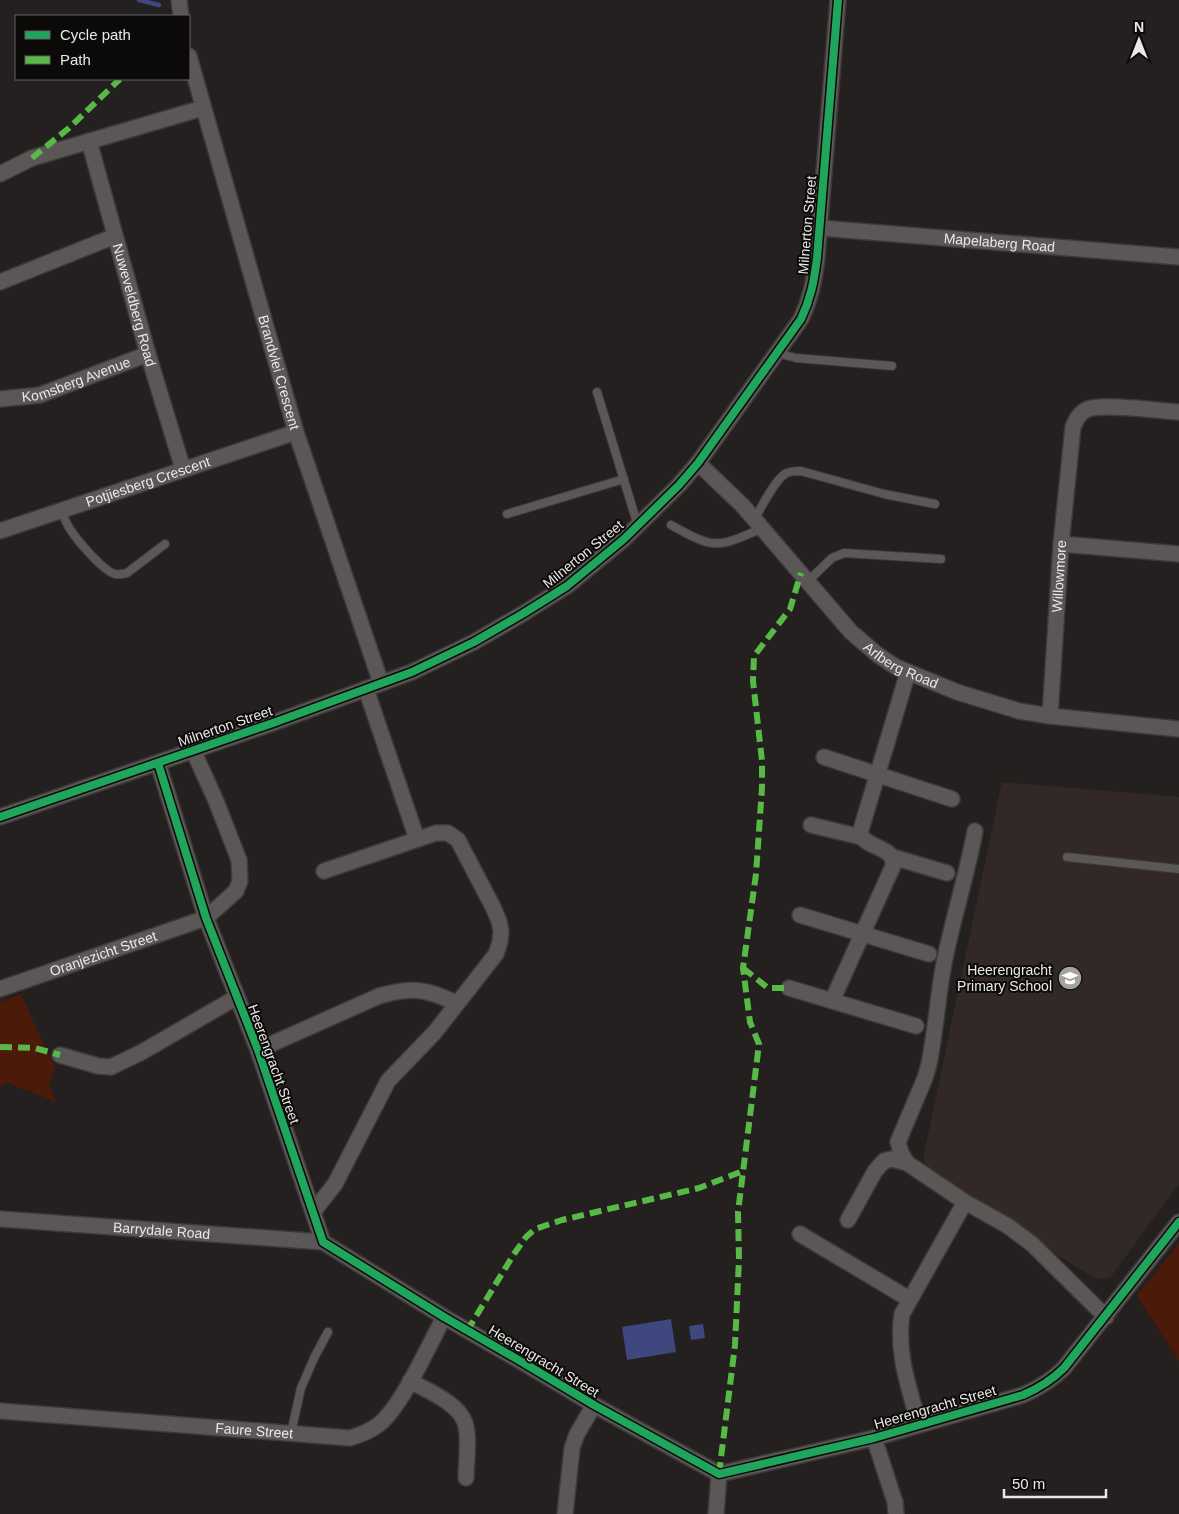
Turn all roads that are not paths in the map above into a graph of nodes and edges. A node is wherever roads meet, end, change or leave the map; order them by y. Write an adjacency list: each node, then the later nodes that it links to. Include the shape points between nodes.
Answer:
1 (179, 0): 3 (street)
2 (838, 0): 8 (street, Milnerton Street)
3 (181, 15)
4 (190, 60): 5 (street, Brandvlei Crescent)
5 (203, 108): 6 (street); 18 (street, Brandvlei Crescent)
6 (89, 141): 7 (street, via 32,158); 9 (street, Nuweveldberg Road)
7 (0, 174)
8 (820, 228): 10 (street, Mapelaberg Road); 12 (street, Milnerton Street, via 810,301)
9 (115, 236): 11 (street); 13 (street, Nuweveldberg Road)
10 (1179, 256)
11 (0, 282)
12 (777, 352): 14 (lane, via 796,358); 19 (street, Milnerton Street)
13 (148, 354): 16 (street, Komsberg Avenue, via 40,395); 20 (street, Nuweveldberg Road)
14 (892, 366)
15 (597, 392): 21 (lane)
16 (0, 398)
17 (1179, 412): 30 (street, Willowmore, via 1102,407 1086,410 1076,420)
18 (296, 432): 20 (street, Potjiesberg Crescent); 35 (street, Brandvlei Crescent)
19 (698, 463): 25 (street, Arlberg Road); 27 (street, Milnerton Street)
20 (183, 469): 23 (street, Potjiesberg Crescent)
21 (624, 479): 24 (lane); 27 (lane)
22 (936, 504): 25 (lane, via 794,471 779,479)
23 (61, 511): 28 (street, Potjiesberg Crescent); 29 (lane, via 78,540 114,574 126,572)
24 (507, 514)
25 (759, 523): 26 (lane, via 730,542 709,544); 33 (street, Arlberg Road)
26 (671, 525)
27 (638, 526): 35 (street, Milnerton Street, via 568,586 441,660)
28 (0, 531)
29 (165, 544)
30 (1061, 544): 31 (street); 37 (street, Willowmore)
31 (1179, 554)
32 (941, 559): 33 (lane, via 844,553 832,558)
33 (808, 581): 34 (street, Arlberg Road, via 851,632 878,655)
34 (908, 672): 37 (street, Arlberg Road, via 984,701); 42 (street)
35 (381, 684): 36 (street, Milnerton Street)
36 (366, 689): 39 (street, Milnerton Street); 48 (street)
37 (1050, 716): 38 (street, Arlberg Road)
38 (1179, 729)
39 (193, 750): 41 (street, Milnerton Street); 55 (street, via 231,835 240,868 239,886)
40 (824, 757): 42 (street)
41 (158, 763): 44 (street, Milnerton Street); 55 (street, Heerengracht Street)
42 (877, 774): 43 (street); 47 (street)
43 (952, 799)
44 (0, 817)
45 (811, 825): 47 (street)
46 (975, 831): 66 (street, via 945,960 929,1064 898,1142)
47 (861, 837): 49 (street)
48 (417, 839): 52 (street); 62 (street, via 448,833 458,840 499,920 501,931 496,954)
49 (893, 857): 53 (street); 56 (street, via 892,871)
50 (1067, 857): 51 (lane)
51 (1179, 869)
52 (324, 872)
53 (947, 874)
54 (800, 915): 56 (street)
55 (206, 918): 59 (street, Oranjezicht Street); 60 (street, Heerengracht Street)
56 (863, 934): 57 (street); 61 (street)
57 (929, 954)
58 (789, 988): 61 (street)
59 (0, 989)
60 (236, 997): 64 (street, Heerengracht Street); 65 (street, via 111,1067)
61 (832, 1001): 63 (street)
62 (456, 1003): 64 (street, via 428,991 398,990); 68 (street, via 435,1032 388,1081 335,1184)
63 (916, 1026)
64 (258, 1050): 68 (street, Heerengracht Street)
65 (60, 1055)
66 (906, 1163): 67 (street); 70 (street, via 891,1159 884,1161)
67 (965, 1202): 74 (street); 76 (street, via 1008,1226 1032,1244)
68 (313, 1212): 73 (street, Heerengracht Street)
69 (0, 1219): 73 (street, Barrydale Road)
70 (848, 1220)
71 (1179, 1222): 76 (street, Heerengracht Street)
72 (800, 1234): 74 (street)
73 (323, 1242): 75 (street, Heerengracht Street)
74 (909, 1299): 81 (street, via 902,1314 901,1344 905,1376)
75 (444, 1317): 78 (street, Faure Street); 79 (street, Heerengracht Street)
76 (1106, 1317): 81 (street, Heerengracht Street, via 1064,1368 1039,1388)
77 (328, 1332): 82 (lane, via 301,1388)
78 (410, 1381): 82 (street, Faure Street, via 391,1412 364,1434 350,1438); 85 (street, via 440,1397 462,1415 467,1434)
79 (594, 1405): 84 (street, Heerengracht Street); 86 (street, via 572,1448)
80 (0, 1411): 82 (street, Faure Street)
81 (919, 1424): 83 (street, Heerengracht Street)
82 (291, 1433)
83 (874, 1438): 84 (street, Heerengracht Street); 88 (street)
84 (719, 1474): 87 (street)
85 (466, 1478)
86 (565, 1514)
87 (716, 1514)
88 (896, 1514)

